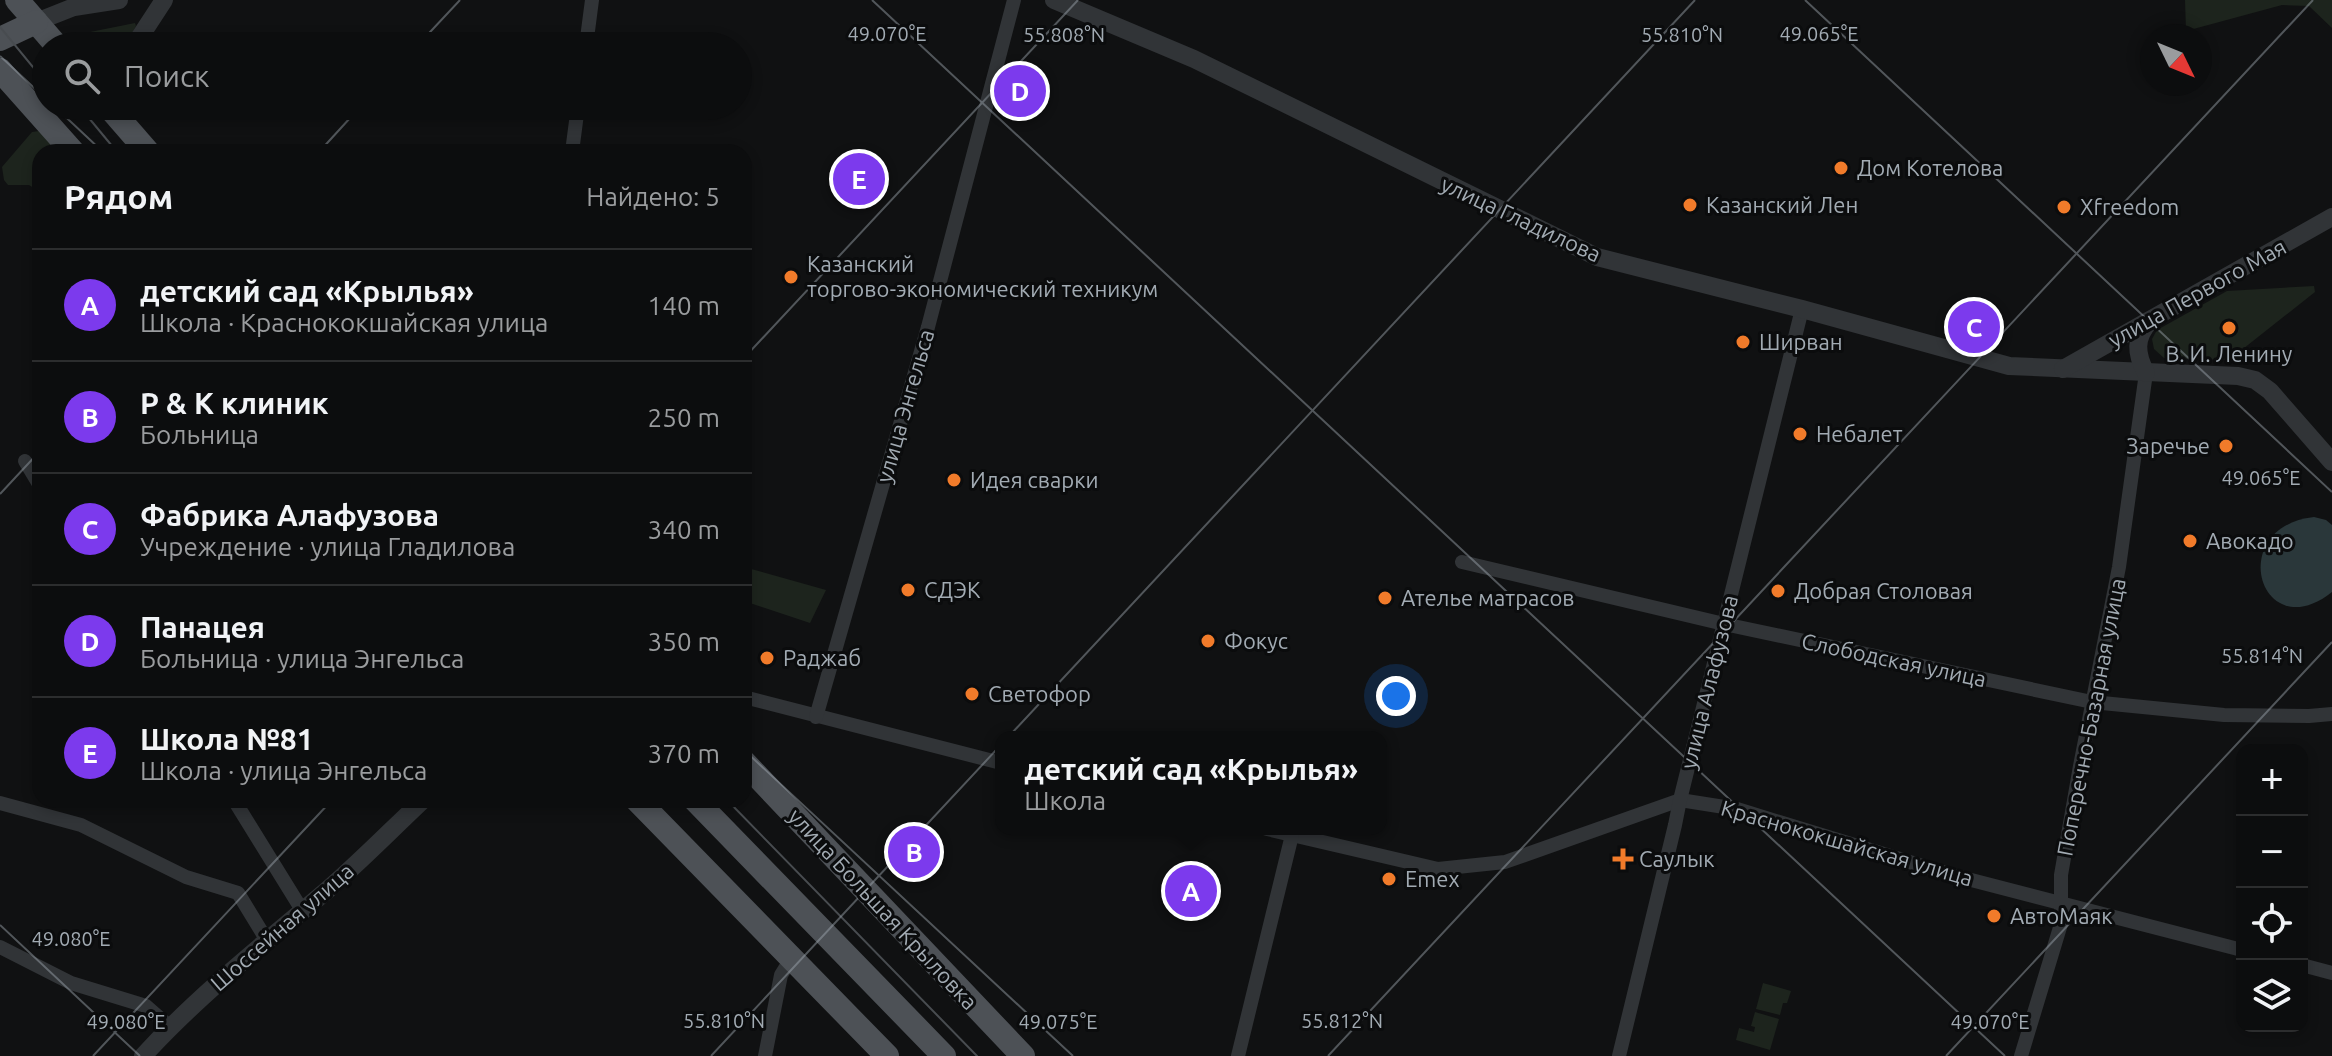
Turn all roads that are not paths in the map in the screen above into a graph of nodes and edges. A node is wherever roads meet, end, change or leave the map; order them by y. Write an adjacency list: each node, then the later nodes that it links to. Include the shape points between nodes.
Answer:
1 (17, 0): 7 (main road)
2 (119, 0): 7 (street, via 74,7)
3 (164, 0): 9 (street)
4 (592, 0): 10 (street)
5 (1014, 0): 35 (street, улица Энгельса, via 928,327)
6 (1054, 0): 23 (street, улица Гладилова, via 1194,59 1597,257)
7 (36, 22): 8 (main road); 11 (main road)
8 (45, 32)
9 (143, 32)
10 (588, 32)
11 (0, 39)
12 (0, 70): 13 (main road)
13 (32, 106)
14 (44, 120): 18 (main road)
15 (120, 120): 19 (main road)
16 (132, 120): 20 (street)
17 (576, 120): 21 (street)
18 (65, 144)
19 (141, 144)
20 (143, 144)
21 (573, 144)
22 (2332, 217): 24 (street, улица Первого Мая)
23 (1802, 309): 25 (street, улица Гладилова, via 2009,366); 31 (street, улица Алафузова)
24 (2151, 319): 25 (street, улица Первого Мая); 26 (street, via 2138,339 2139,361)
25 (2063, 369): 26 (street, улица Гладилова)
26 (2146, 373): 28 (street, улица Гладилова, via 2255,380); 33 (street, Поперечно-Базарная улица, via 2119,567)
27 (25, 461): 29 (street)
28 (2332, 462)
29 (32, 473)
30 (1462, 562): 31 (street, Слободская улица)
31 (1724, 624): 33 (street, Слободская улица); 38 (street, улица Алафузова)
32 (752, 702): 35 (street)
33 (2092, 702): 34 (street, Слободская улица, via 2224,715); 45 (street, Поперечно-Базарная улица, via 2061,875)
34 (2332, 714)
35 (816, 717): 36 (street)
36 (995, 762)
37 (752, 770): 60 (main road, улица Большая Крыловка)
38 (1680, 800): 44 (street, Краснококшайская улица, via 1505,862 1438,869); 45 (street, Краснококшайская улица, via 1737,809 1952,875); 62 (street, улица Алафузова)
39 (0, 803): 47 (street, via 81,825 186,877 238,893)
40 (239, 808): 46 (street)
41 (414, 808): 46 (street, Шоссейная улица)
42 (645, 808): 50 (main road)
43 (703, 808): 54 (main road)
44 (1292, 835): 61 (street)
45 (2062, 902): 49 (street, Краснококшайская улица); 63 (street, Поперечно-Базарная улица, via 2061,924)
46 (302, 910): 47 (street, Шоссейная улица)
47 (266, 939): 53 (street, Шоссейная улица)
48 (0, 947): 53 (street, via 71,983 146,1006)
49 (2236, 948)
50 (791, 959): 56 (street, via 781,975); 57 (main road)
51 (2308, 967): 52 (street)
52 (2332, 973)
53 (170, 1027): 55 (street, Шоссейная улица)
54 (920, 1031): 58 (main road); 59 (main road)
55 (143, 1056)
56 (765, 1056)
57 (887, 1056)
58 (930, 1056)
59 (944, 1056)
60 (1023, 1056)
61 (1238, 1056)
62 (1619, 1056)
63 (2021, 1056)

